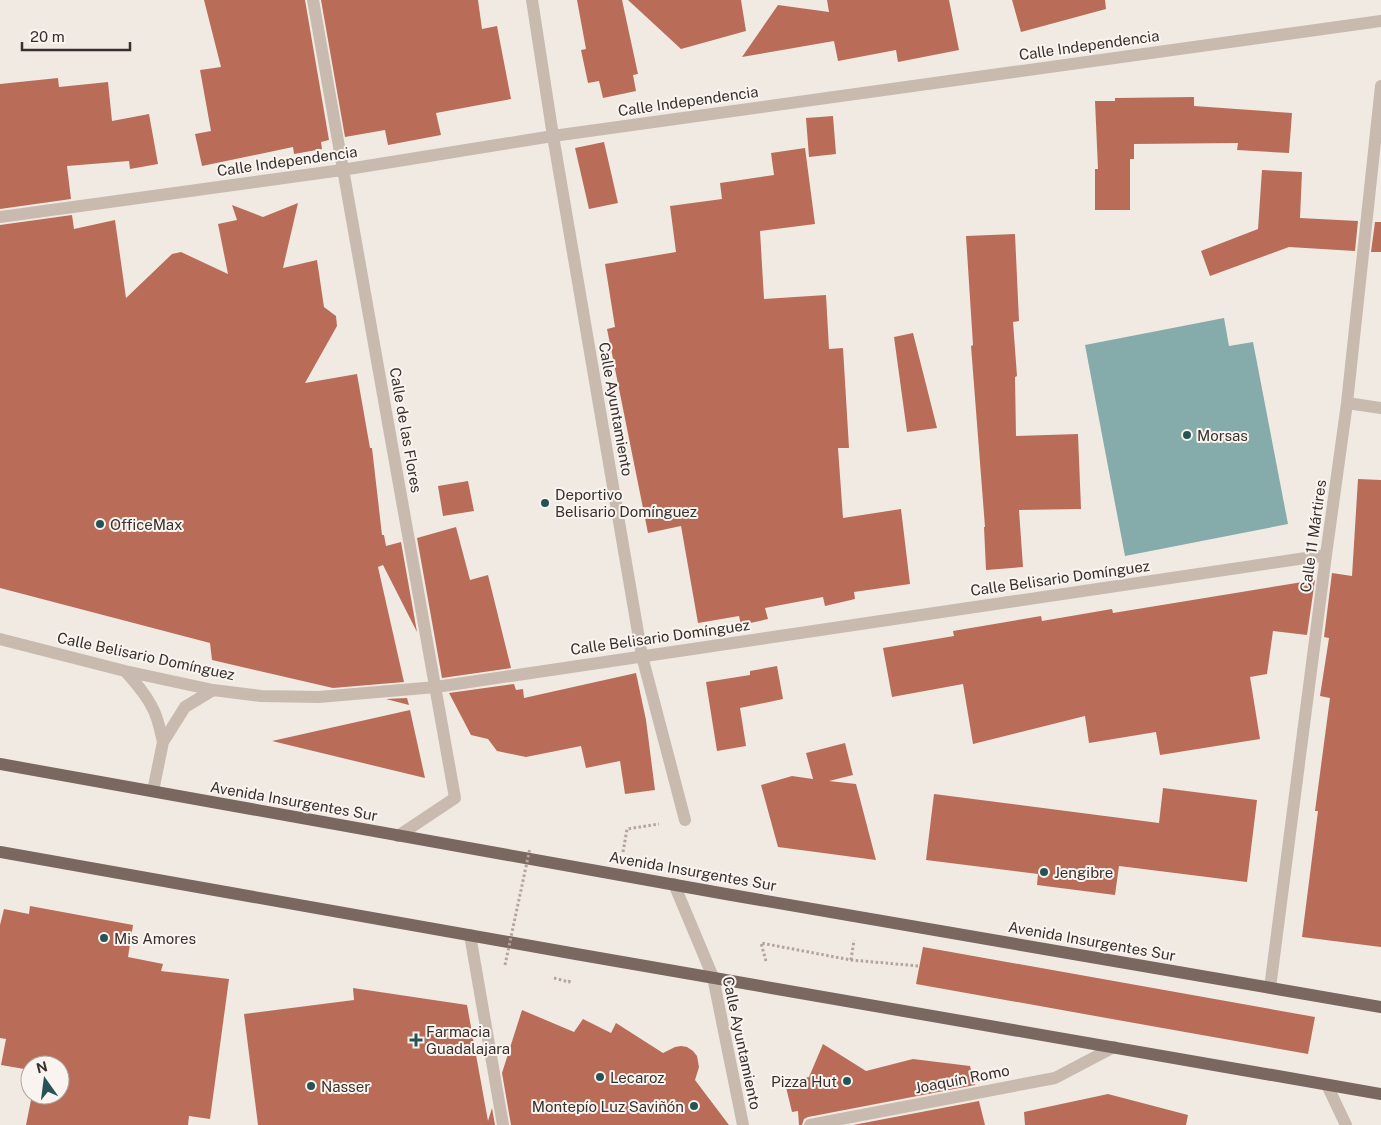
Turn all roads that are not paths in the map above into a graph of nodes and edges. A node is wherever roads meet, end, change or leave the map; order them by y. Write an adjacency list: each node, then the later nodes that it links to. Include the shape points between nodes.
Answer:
1 (313, 0): 7 (street, Calle de las Flores)
2 (532, 0): 5 (street, Calle Ayuntamiento)
3 (1381, 21): 5 (street, Calle Independencia)
4 (1381, 86): 6 (street, Calle 11 Mártires)
5 (553, 136): 7 (street, Calle Independencia); 13 (street, Calle Ayuntamiento)
6 (1378, 146): 9 (street, Calle 11 Mártires)
7 (342, 170): 8 (street, Calle Independencia); 15 (street, Calle de las Flores)
8 (0, 217)
9 (1347, 403): 10 (street); 11 (street, Calle 11 Mártires)
10 (1381, 408)
11 (1326, 555): 13 (street, Calle Belisario Domínguez); 26 (street, Calle 11 Mártires)
12 (0, 639): 14 (street, Calle Belisario Domínguez)
13 (642, 656): 15 (street, Calle Belisario Domínguez); 20 (street, Calle Ayuntamiento)
14 (125, 671): 16 (street, Calle Belisario Domínguez); 17 (street, via 153,708)
15 (436, 687): 16 (street, Calle Belisario Domínguez, via 319,697 261,696); 21 (street, Calle de las Flores, via 455,798)
16 (213, 690): 17 (street, via 185,707)
17 (163, 742): 19 (street)
18 (0, 764): 19 (main road, Avenida Insurgentes Sur)
19 (153, 792): 21 (main road, Avenida Insurgentes Sur)
20 (685, 820)
21 (398, 836): 23 (main road, Avenida Insurgentes Sur)
22 (0, 852): 24 (main road)
23 (674, 884): 25 (street, Calle Ayuntamiento); 26 (main road, Avenida Insurgentes Sur)
24 (470, 935): 25 (main road); 31 (street)
25 (713, 977): 28 (main road); 32 (street, Calle Ayuntamiento)
26 (1270, 988): 27 (main road, Avenida Insurgentes Sur)
27 (1381, 1007)
28 (1114, 1047): 29 (main road); 33 (street, Joaquín Romo, via 1055,1078)
29 (1327, 1084): 30 (main road); 34 (street)
30 (1381, 1094)
31 (503, 1125)
32 (743, 1125)
33 (810, 1125)
34 (1346, 1125)

